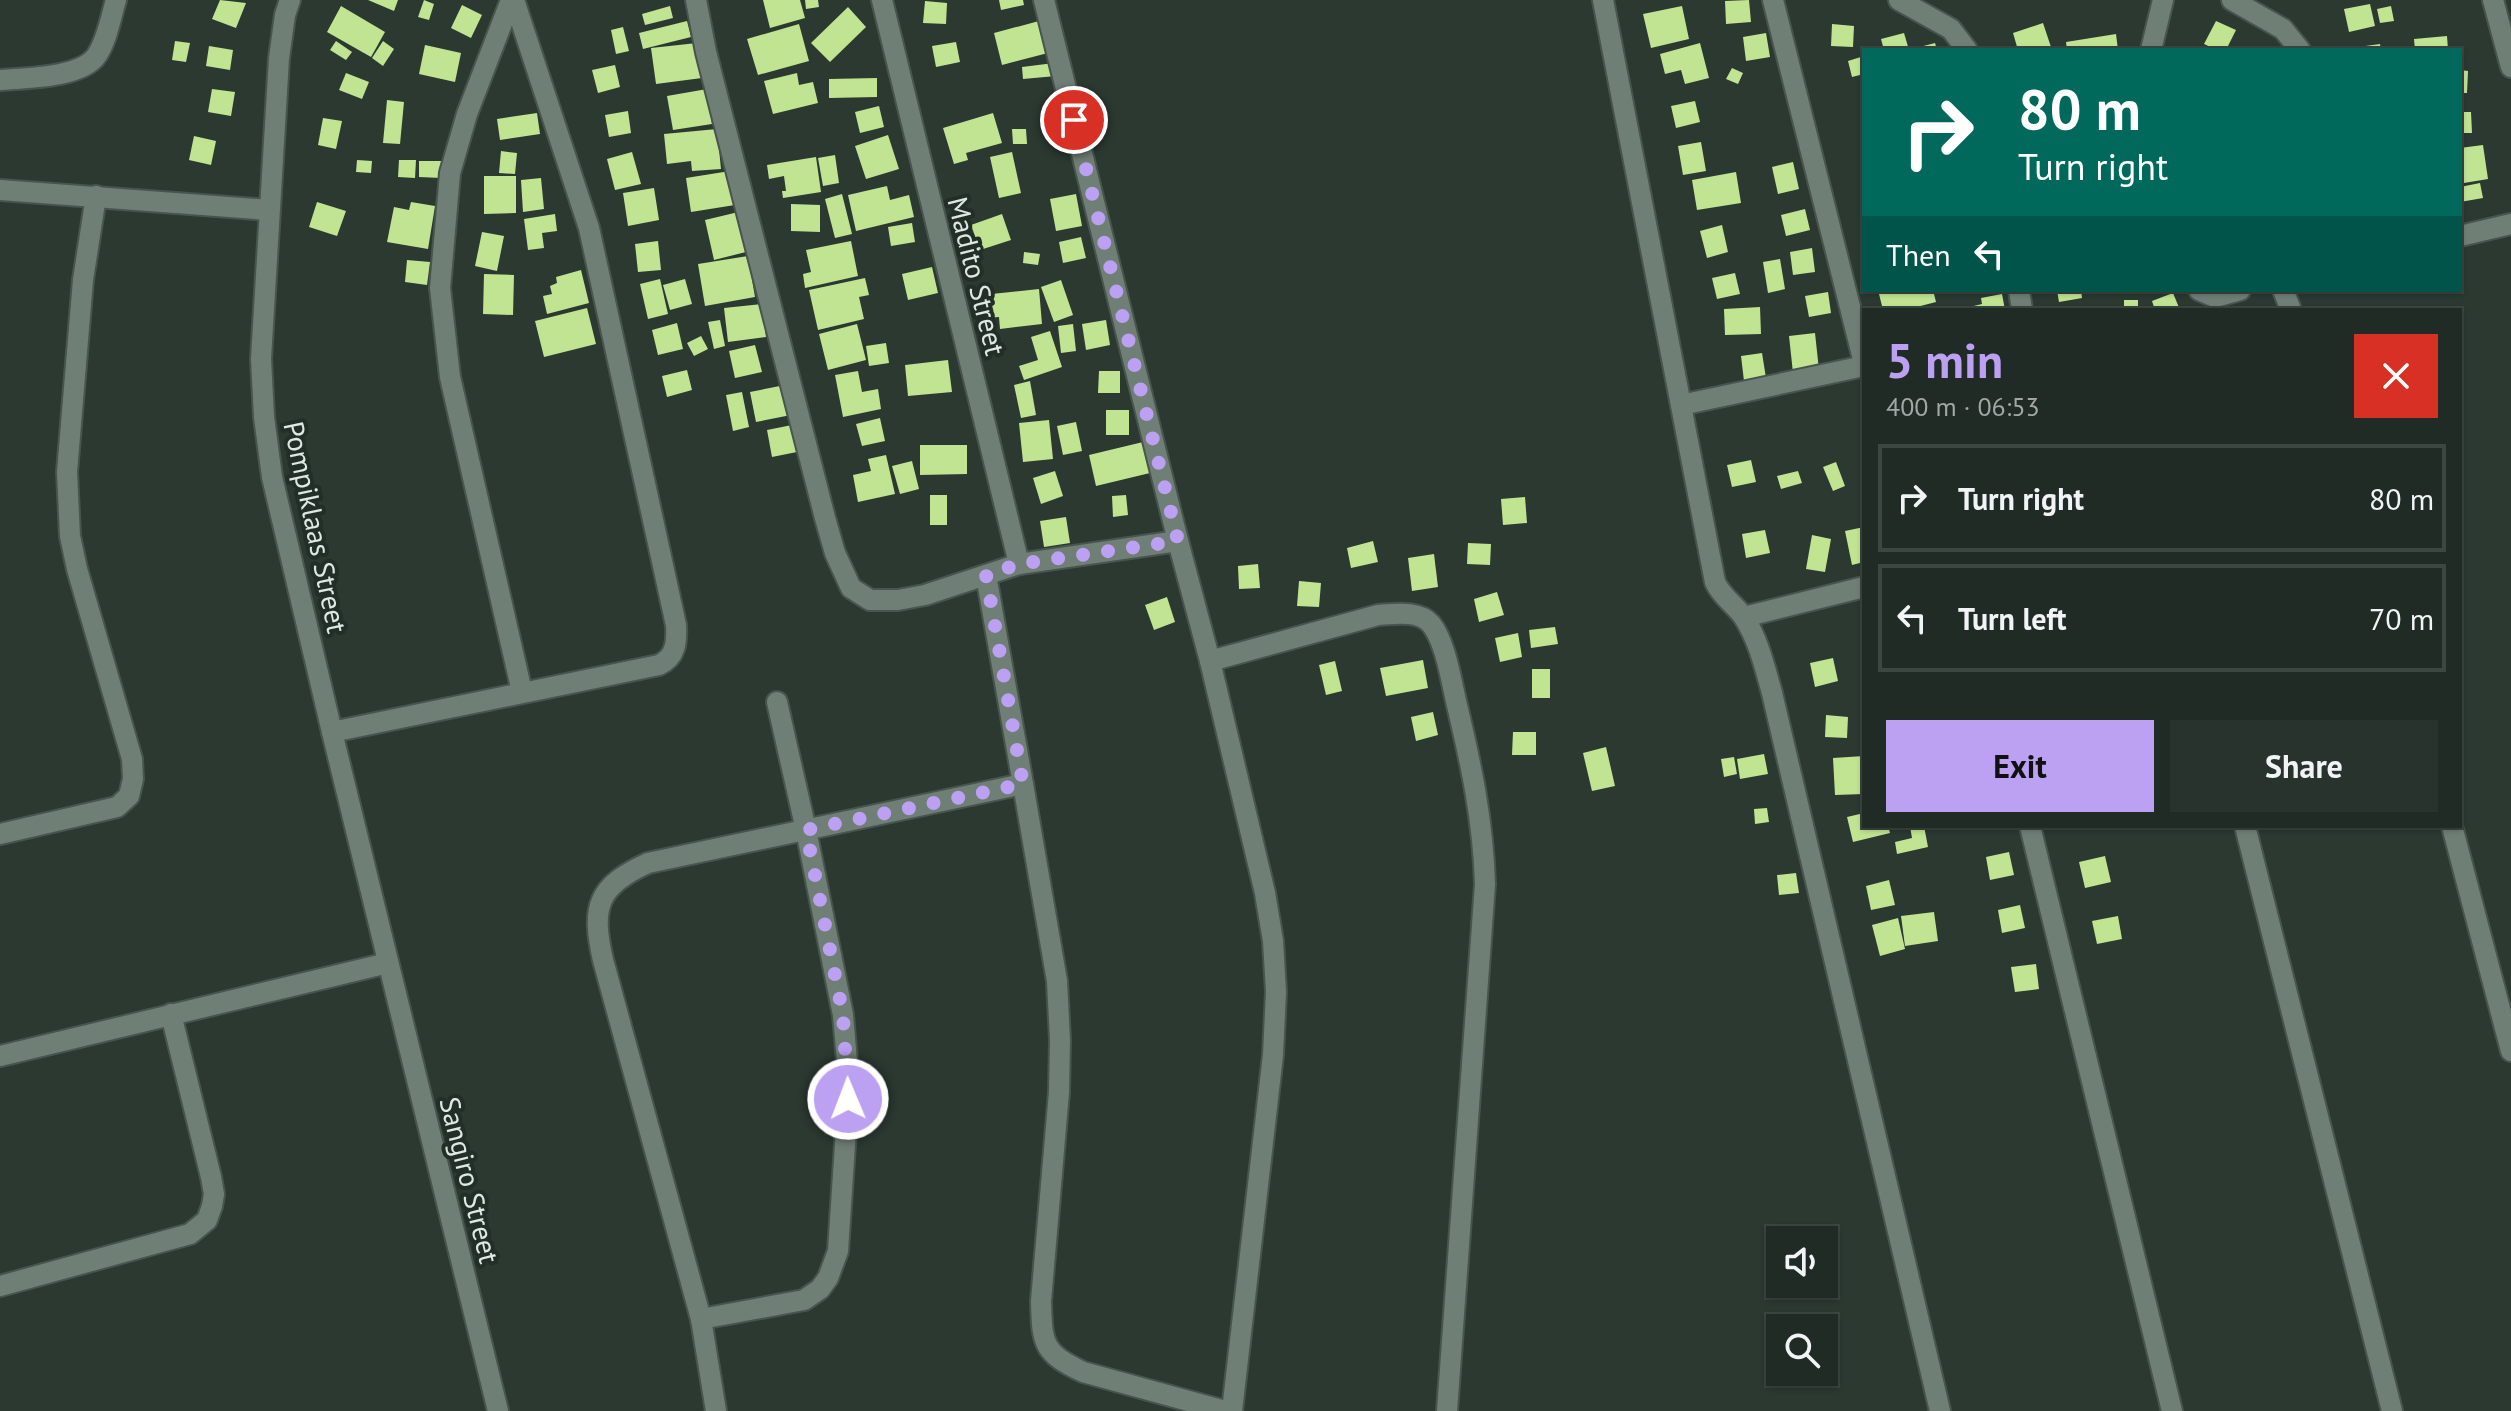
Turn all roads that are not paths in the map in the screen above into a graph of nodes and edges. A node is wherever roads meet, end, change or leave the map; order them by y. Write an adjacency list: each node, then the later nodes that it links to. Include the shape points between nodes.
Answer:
1 (116, 0): 17 (street, via 99,51 87,65)
2 (290, 0): 20 (street, Pompiklaas Street, via 279,58)
3 (512, 0): 34 (street, via 450,173 440,288 450,377); 34 (street, via 589,228 677,635 673,654 659,665)
4 (696, 0): 30 (street, via 825,518 851,588 870,600 898,600)
5 (882, 0): 29 (street, Madito Street)
6 (1044, 0): 28 (street)
7 (1603, 0): 27 (street)
8 (1773, 0): 25 (street)
9 (1899, 0): 13 (street, via 1951,29)
10 (2163, 0): 14 (street)
11 (2232, 0): 15 (street, via 2283,29)
12 (2493, 0): 16 (street)
13 (1965, 48)
14 (2151, 48)
15 (2298, 48)
16 (2511, 67)
17 (0, 80)
18 (0, 190): 19 (street)
19 (96, 196): 20 (street); 42 (street, via 83,280 67,472 70,536 128,739 133,779 129,796 117,807)
20 (269, 210): 36 (street, Pompiklaas Street, via 261,359 264,417 272,477)
21 (2511, 224): 22 (street)
22 (2462, 236)
23 (2204, 292): 24 (street, via 2215,297)
24 (2233, 292)
25 (1862, 356)
26 (1862, 364): 27 (street)
27 (1681, 405): 32 (street, via 1715,582)
28 (1178, 541): 29 (street); 33 (street)
29 (1019, 564): 30 (street)
30 (986, 575): 37 (street)
31 (1862, 588): 32 (street)
32 (1744, 617): 54 (street, via 1772,693)
33 (1210, 661): 52 (street, via 1265,893 1276,992); 53 (street, via 1399,613 1432,625 1449,667 1477,792 1485,884)
34 (522, 692): 36 (street)
35 (777, 702): 41 (street)
36 (332, 732): 43 (street, Pompiklaas Street)
37 (1023, 784): 41 (street); 51 (street, via 1057,981 1060,1040 1041,1301 1046,1347 1062,1363 1083,1372)
38 (2030, 828): 55 (street)
39 (2246, 828): 56 (street)
40 (2453, 828): 45 (street)
41 (806, 830): 48 (street, via 843,1015 847,1061 838,1251 828,1278 804,1300); 48 (street, via 648,863 610,887 599,904 596,930 603,960)
42 (0, 834)
43 (388, 963): 44 (street); 49 (street, Sangiro Street)
44 (171, 1014): 46 (street); 47 (street, via 214,1194 207,1220 190,1234 159,1244)
45 (2511, 1051)
46 (0, 1056)
47 (0, 1286)
48 (701, 1319): 50 (street)
49 (498, 1411)
50 (716, 1411)
51 (1225, 1411)
52 (1232, 1411)
53 (1447, 1411)
54 (1940, 1411)
55 (2172, 1411)
56 (2392, 1411)

